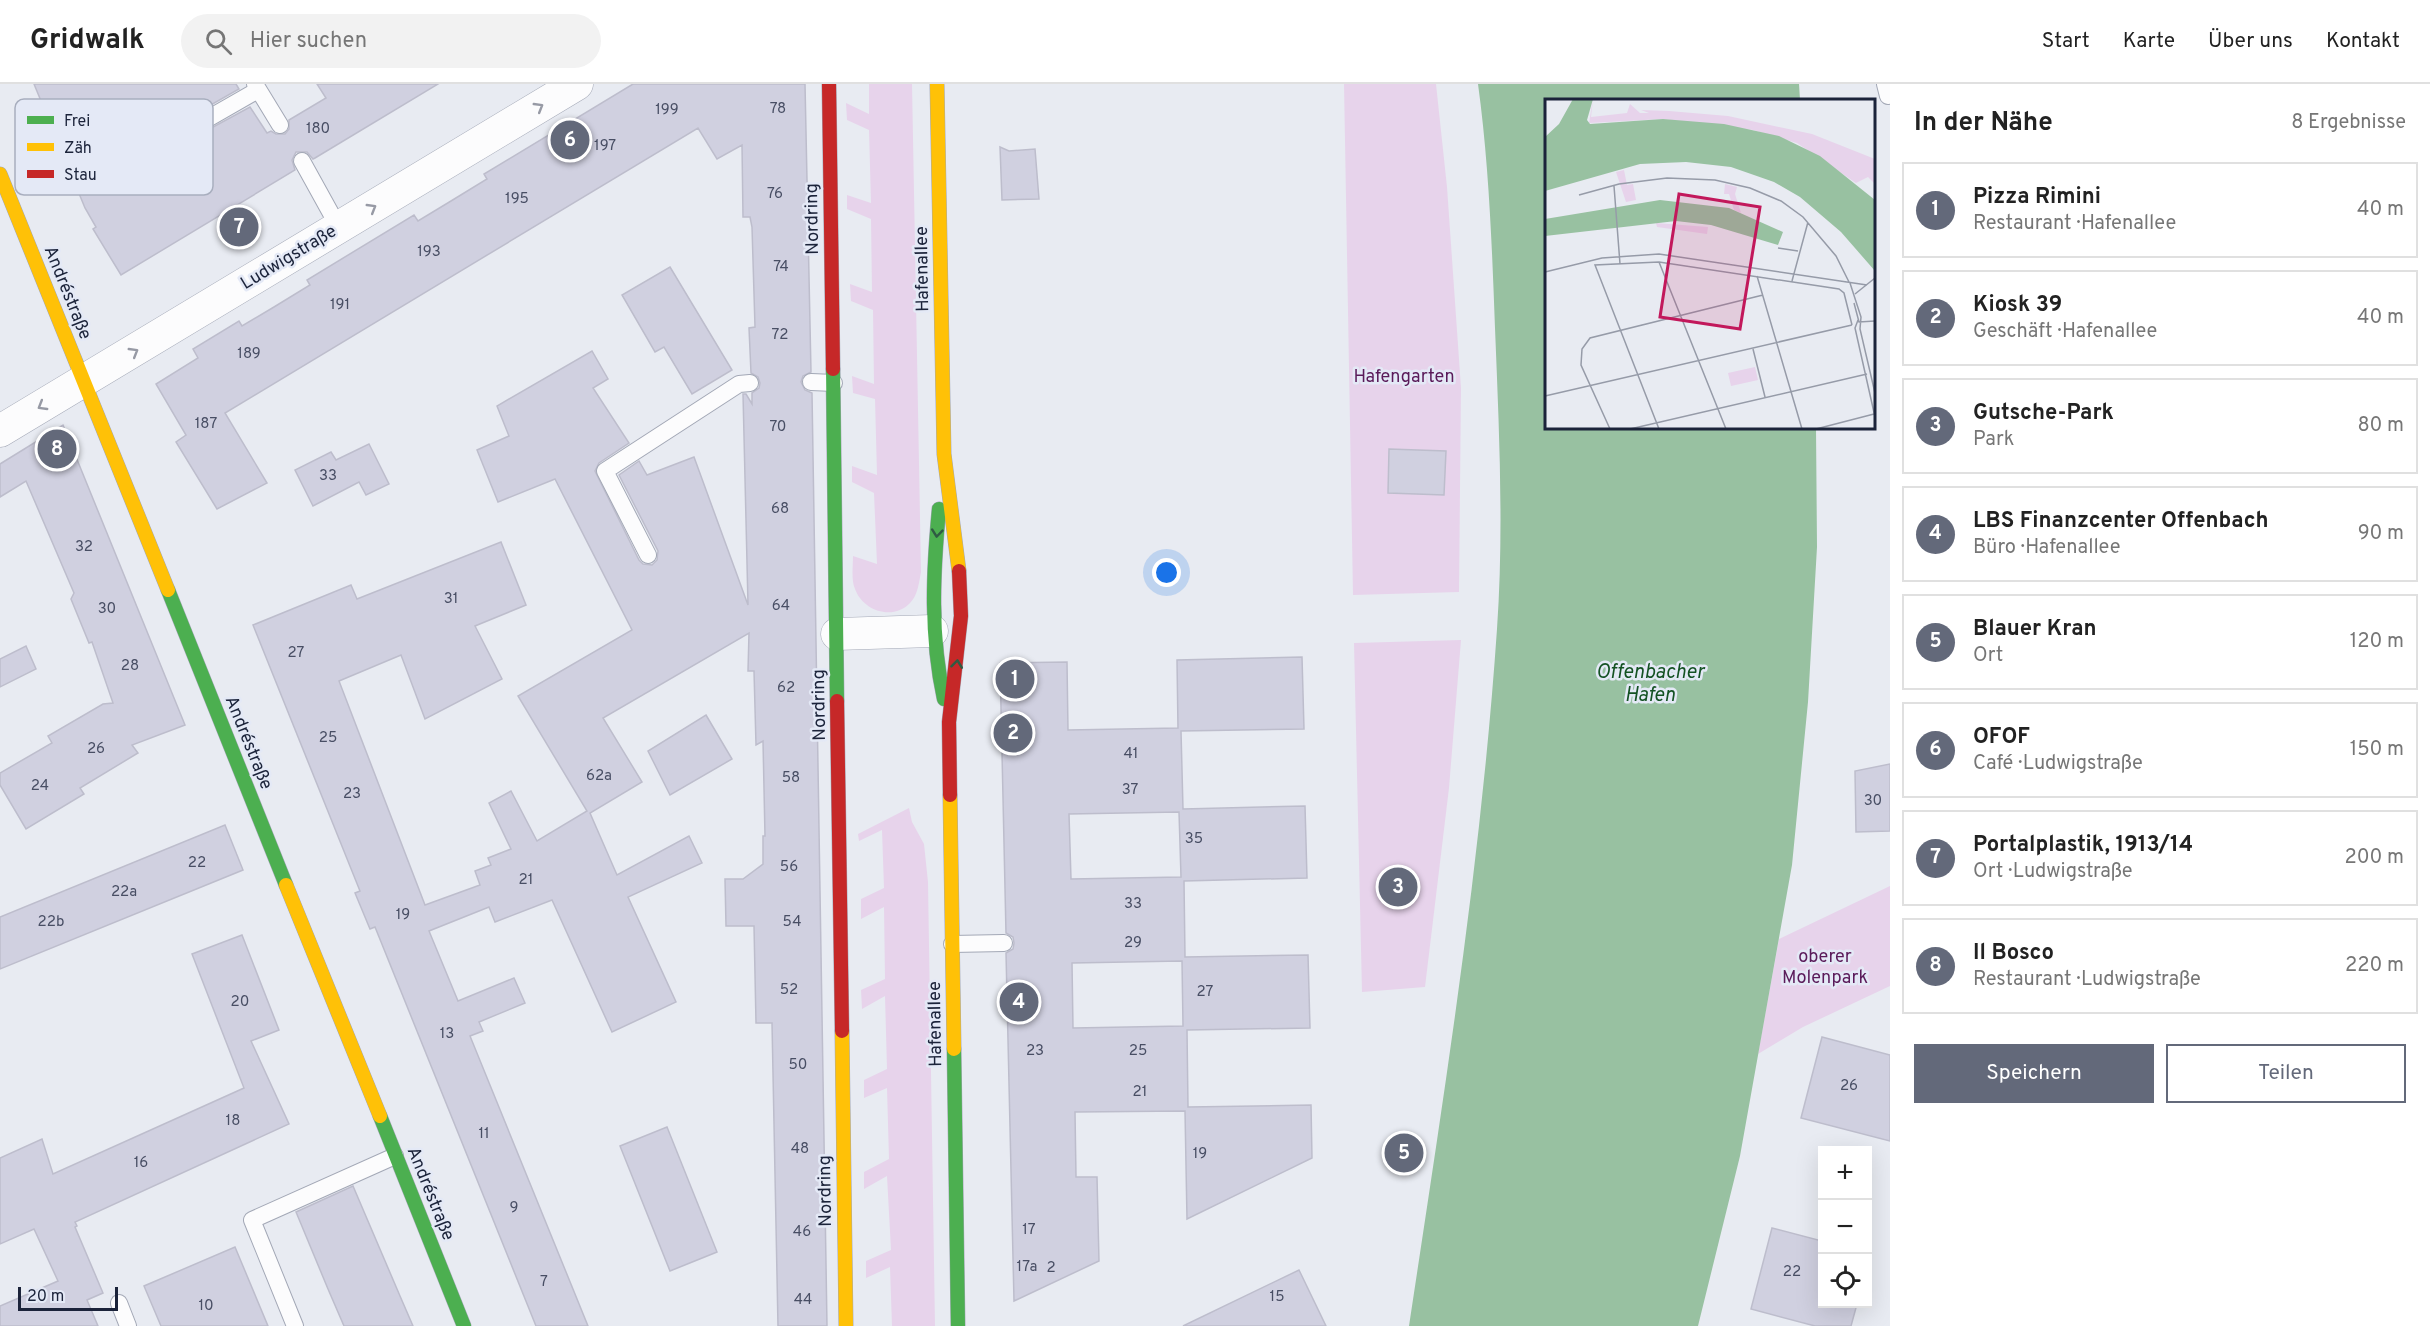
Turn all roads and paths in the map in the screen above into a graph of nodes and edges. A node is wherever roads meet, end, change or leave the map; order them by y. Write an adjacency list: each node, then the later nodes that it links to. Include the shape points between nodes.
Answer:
1 (577, 84): 9 (street, Ludwigstraße, one-way to 1)
2 (829, 84): 12 (street, Nordring)
3 (937, 84): 15 (street, Hafenallee)
4 (256, 87): 5 (lane); 6 (lane)
5 (213, 113)
6 (280, 125)
7 (302, 161): 9 (lane)
8 (0, 174): 10 (street, Andréstraße)
9 (339, 228): 10 (street, Ludwigstraße, one-way to 9)
10 (83, 382): 14 (street, Ludwigstraße, one-way to 14); 22 (street, Andréstraße)
11 (811, 382): 12 (lane)
12 (834, 382): 18 (street, Nordring)
13 (750, 383): 16 (lane, via 739,384 605,471)
14 (0, 431)
15 (944, 454): 17 (street, Hafenallee, one-way to 17, via 933,571); 19 (street, Hafenallee, one-way to 15, via 961,616)
16 (648, 555)
17 (932, 631): 18 (street); 19 (street, Hafenallee, via 937,674)
18 (837, 634): 27 (street, Nordring)
19 (950, 722): 21 (street, Hafenallee)
20 (1004, 943): 21 (lane)
21 (952, 944): 28 (street, Hafenallee)
22 (395, 1156): 25 (lane, via 252,1220); 26 (street, Andréstraße)
23 (119, 1303): 24 (lane)
24 (128, 1326)
25 (295, 1326)
26 (464, 1326)
27 (846, 1326)
28 (958, 1326)

